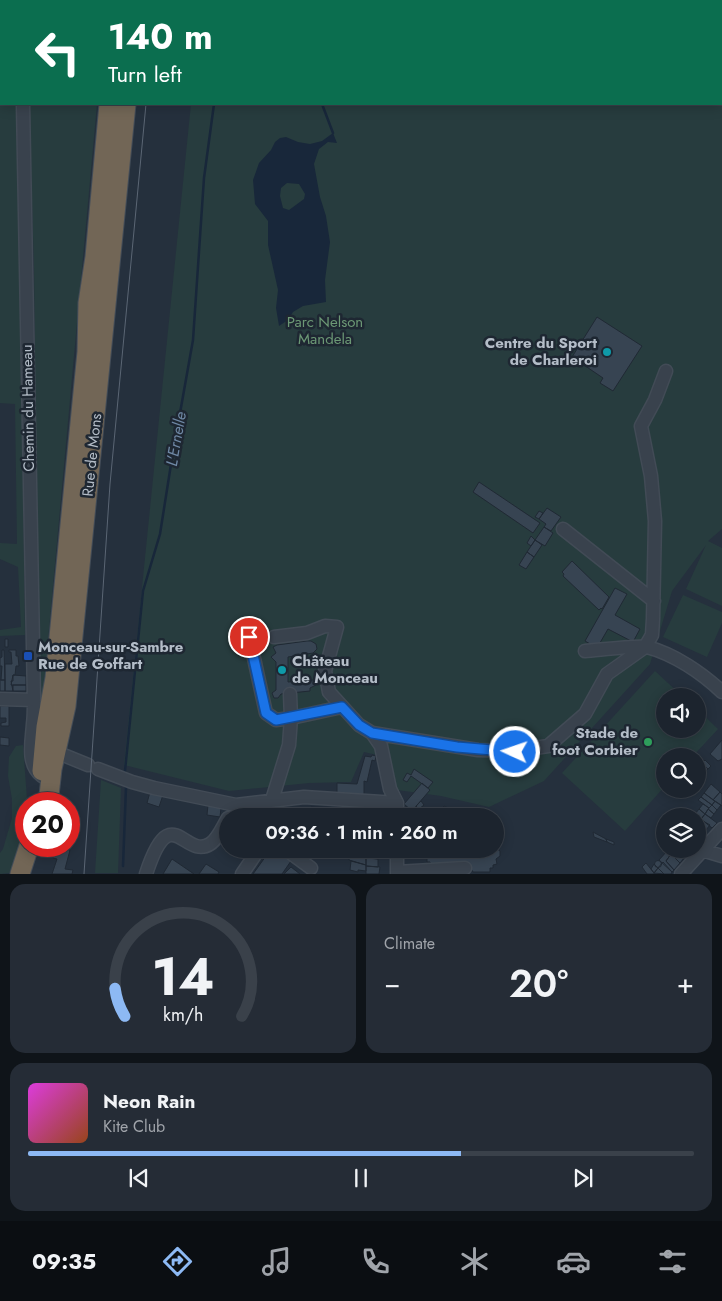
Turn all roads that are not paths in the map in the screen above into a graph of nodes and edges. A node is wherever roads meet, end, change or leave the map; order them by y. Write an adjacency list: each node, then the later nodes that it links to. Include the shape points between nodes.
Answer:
1 (23, 105): 14 (street, Chemin du Hameau)
2 (109, 105): 16 (highway, Rue de Mons, via 58,648)
3 (126, 105): 19 (highway, Rue de Mons, via 66,706)
4 (666, 371): 6 (street, via 641,426 651,476 655,521)
5 (563, 529): 6 (street)
6 (654, 601): 9 (street, via 652,635)
7 (248, 631): 17 (street, via 266,713 276,720)
8 (274, 637): 15 (street, via 307,633 325,626 337,627 324,671 329,692)
9 (645, 647): 10 (street); 11 (street, via 672,657 707,678); 18 (street, via 607,674 585,714 548,746 515,752 478,750)
10 (585, 651)
11 (722, 692)
12 (290, 694): 17 (street)
13 (0, 699): 14 (street)
14 (34, 700): 16 (street, Chemin du Hameau)
15 (342, 707): 17 (street); 18 (street)
16 (39, 717): 19 (highway, Rue de Mons); 20 (street, Chemin du Hameau, via 31,733 32,764)
17 (291, 718): 23 (street, via 288,745)
18 (372, 733): 24 (street, via 382,746 390,789)
19 (51, 748): 20 (highway, Rue de Mons); 22 (highway, Rue de Mons); 25 (street, via 132,782)
20 (42, 776): 21 (highway, Rue de Mons)
21 (40, 792)
22 (49, 792)
23 (272, 800): 24 (street, via 304,797); 25 (street); 27 (street)
24 (397, 803): 28 (street)
25 (236, 805): 26 (street)
26 (234, 808)
27 (271, 808)
28 (397, 808)
29 (722, 829): 31 (street)
30 (219, 833): 45 (street, via 210,844 203,846 176,836 162,838 153,852)
31 (706, 846)
32 (706, 851): 33 (street)
33 (722, 856)
34 (25, 857): 43 (highway)
35 (38, 857): 44 (highway)
36 (253, 858): 46 (street)
37 (297, 858): 40 (street)
38 (397, 858): 42 (street)
39 (695, 858): 47 (street)
40 (311, 868)
41 (465, 868): 42 (street)
42 (397, 873)
43 (20, 874)
44 (34, 874)
45 (146, 874)
46 (242, 874)
47 (681, 874)

